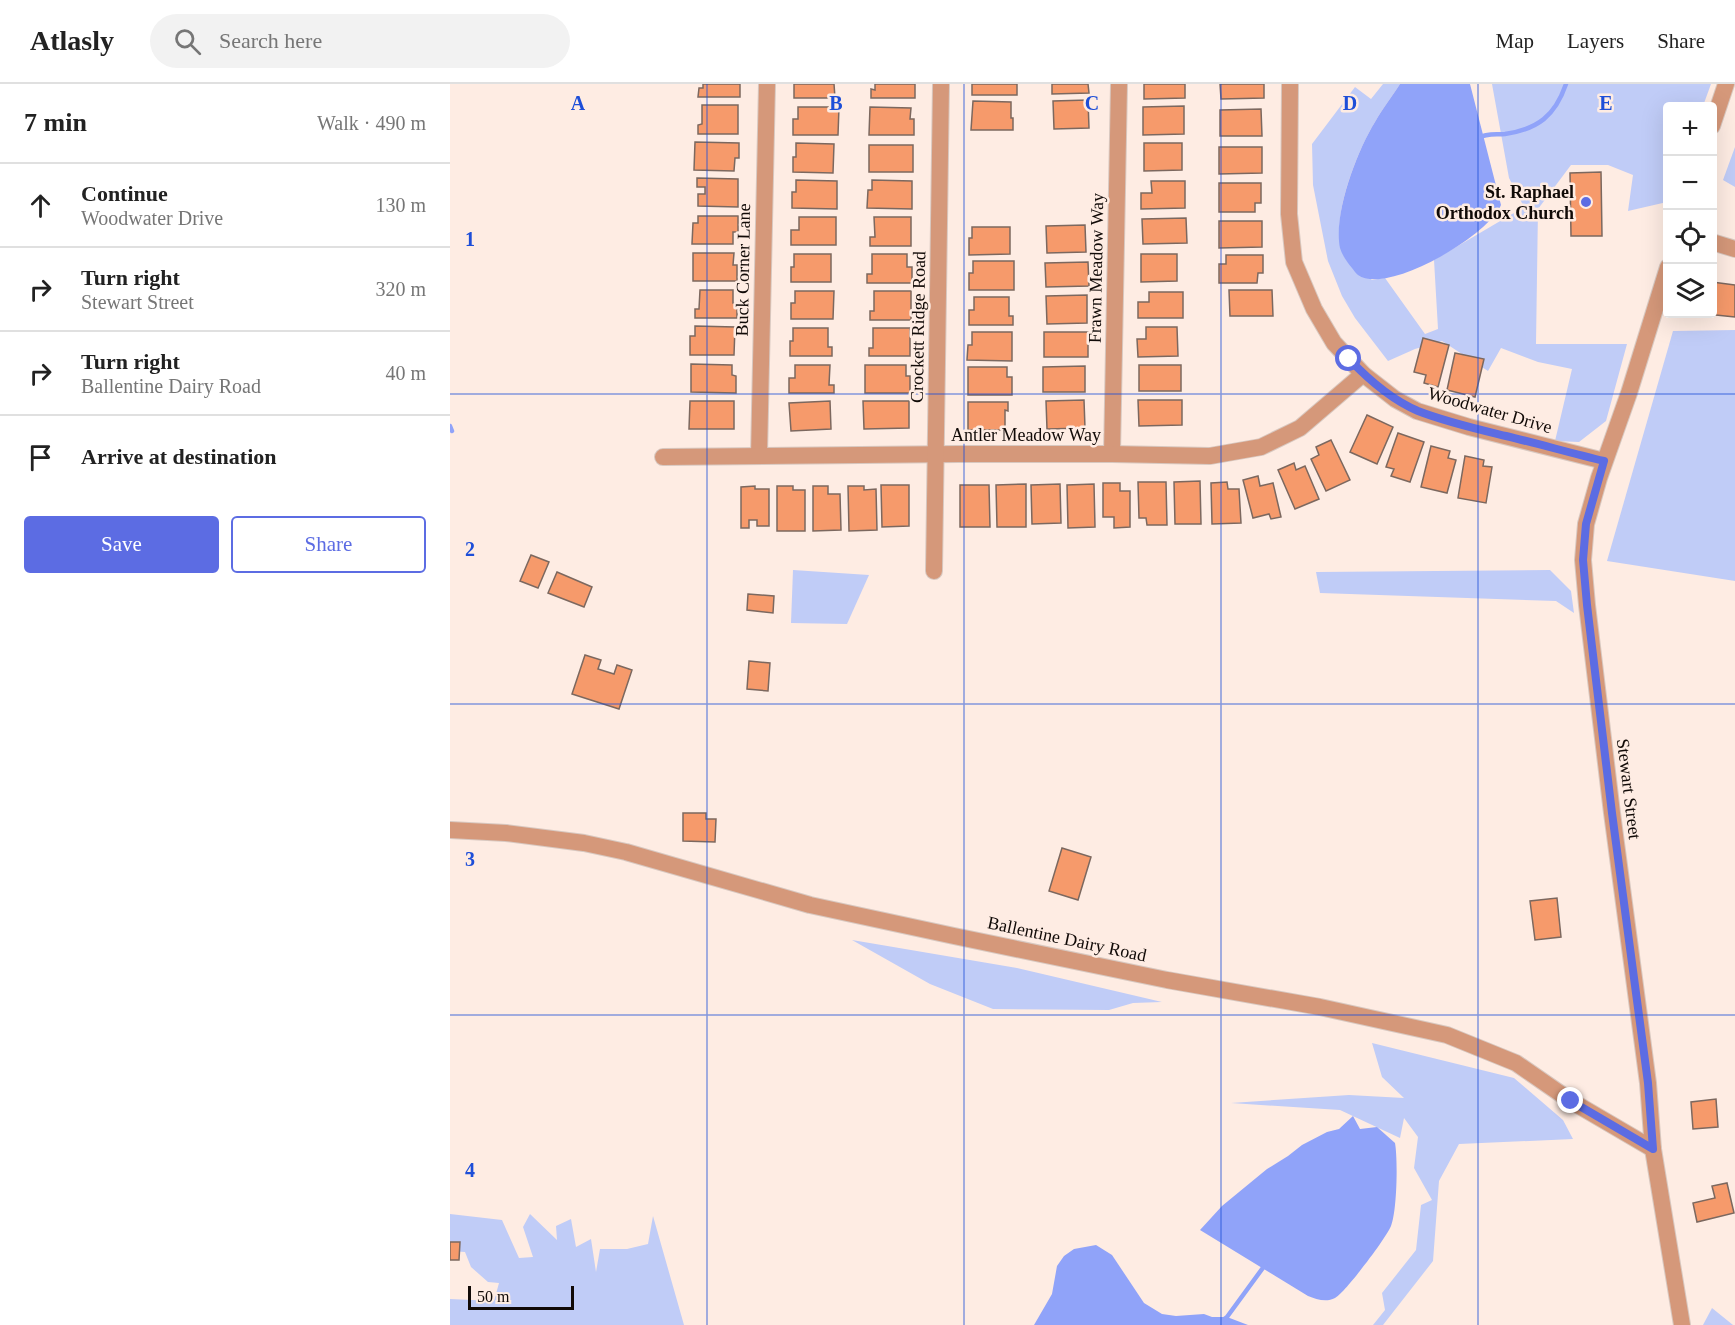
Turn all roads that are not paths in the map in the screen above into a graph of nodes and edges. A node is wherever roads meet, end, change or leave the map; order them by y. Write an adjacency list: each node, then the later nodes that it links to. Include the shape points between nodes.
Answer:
1 (767, 84): 13 (street, Buck Corner Lane)
2 (941, 84): 11 (street, Crockett Ridge Road)
3 (1119, 84): 12 (street, Frawn Meadow Way)
4 (1290, 84): 10 (street, Woodwater Drive, via 1289,214 1294,262 1334,343)
5 (1726, 84): 6 (street)
6 (1717, 113)
7 (1717, 243): 8 (street)
8 (1735, 249)
9 (1663, 283): 15 (street, Stewart Street)
10 (1363, 374): 12 (street, Antler Meadow Way, via 1300,428 1261,447 1210,456); 15 (street, Woodwater Drive, via 1417,411)
11 (936, 454): 12 (street, Antler Meadow Way); 13 (street, Antler Meadow Way); 16 (street, Crockett Ridge Road)
12 (1112, 454)
13 (759, 456): 14 (street, Antler Meadow Way)
14 (663, 457)
15 (1604, 461): 18 (street, Stewart Street, via 1586,524 1583,560)
16 (934, 571)
17 (450, 830): 18 (street, Ballentine Dairy Road, via 584,843 810,905 1447,1035 1516,1064)
18 (1653, 1149): 19 (street, Stewart Street)
19 (1682, 1325)

